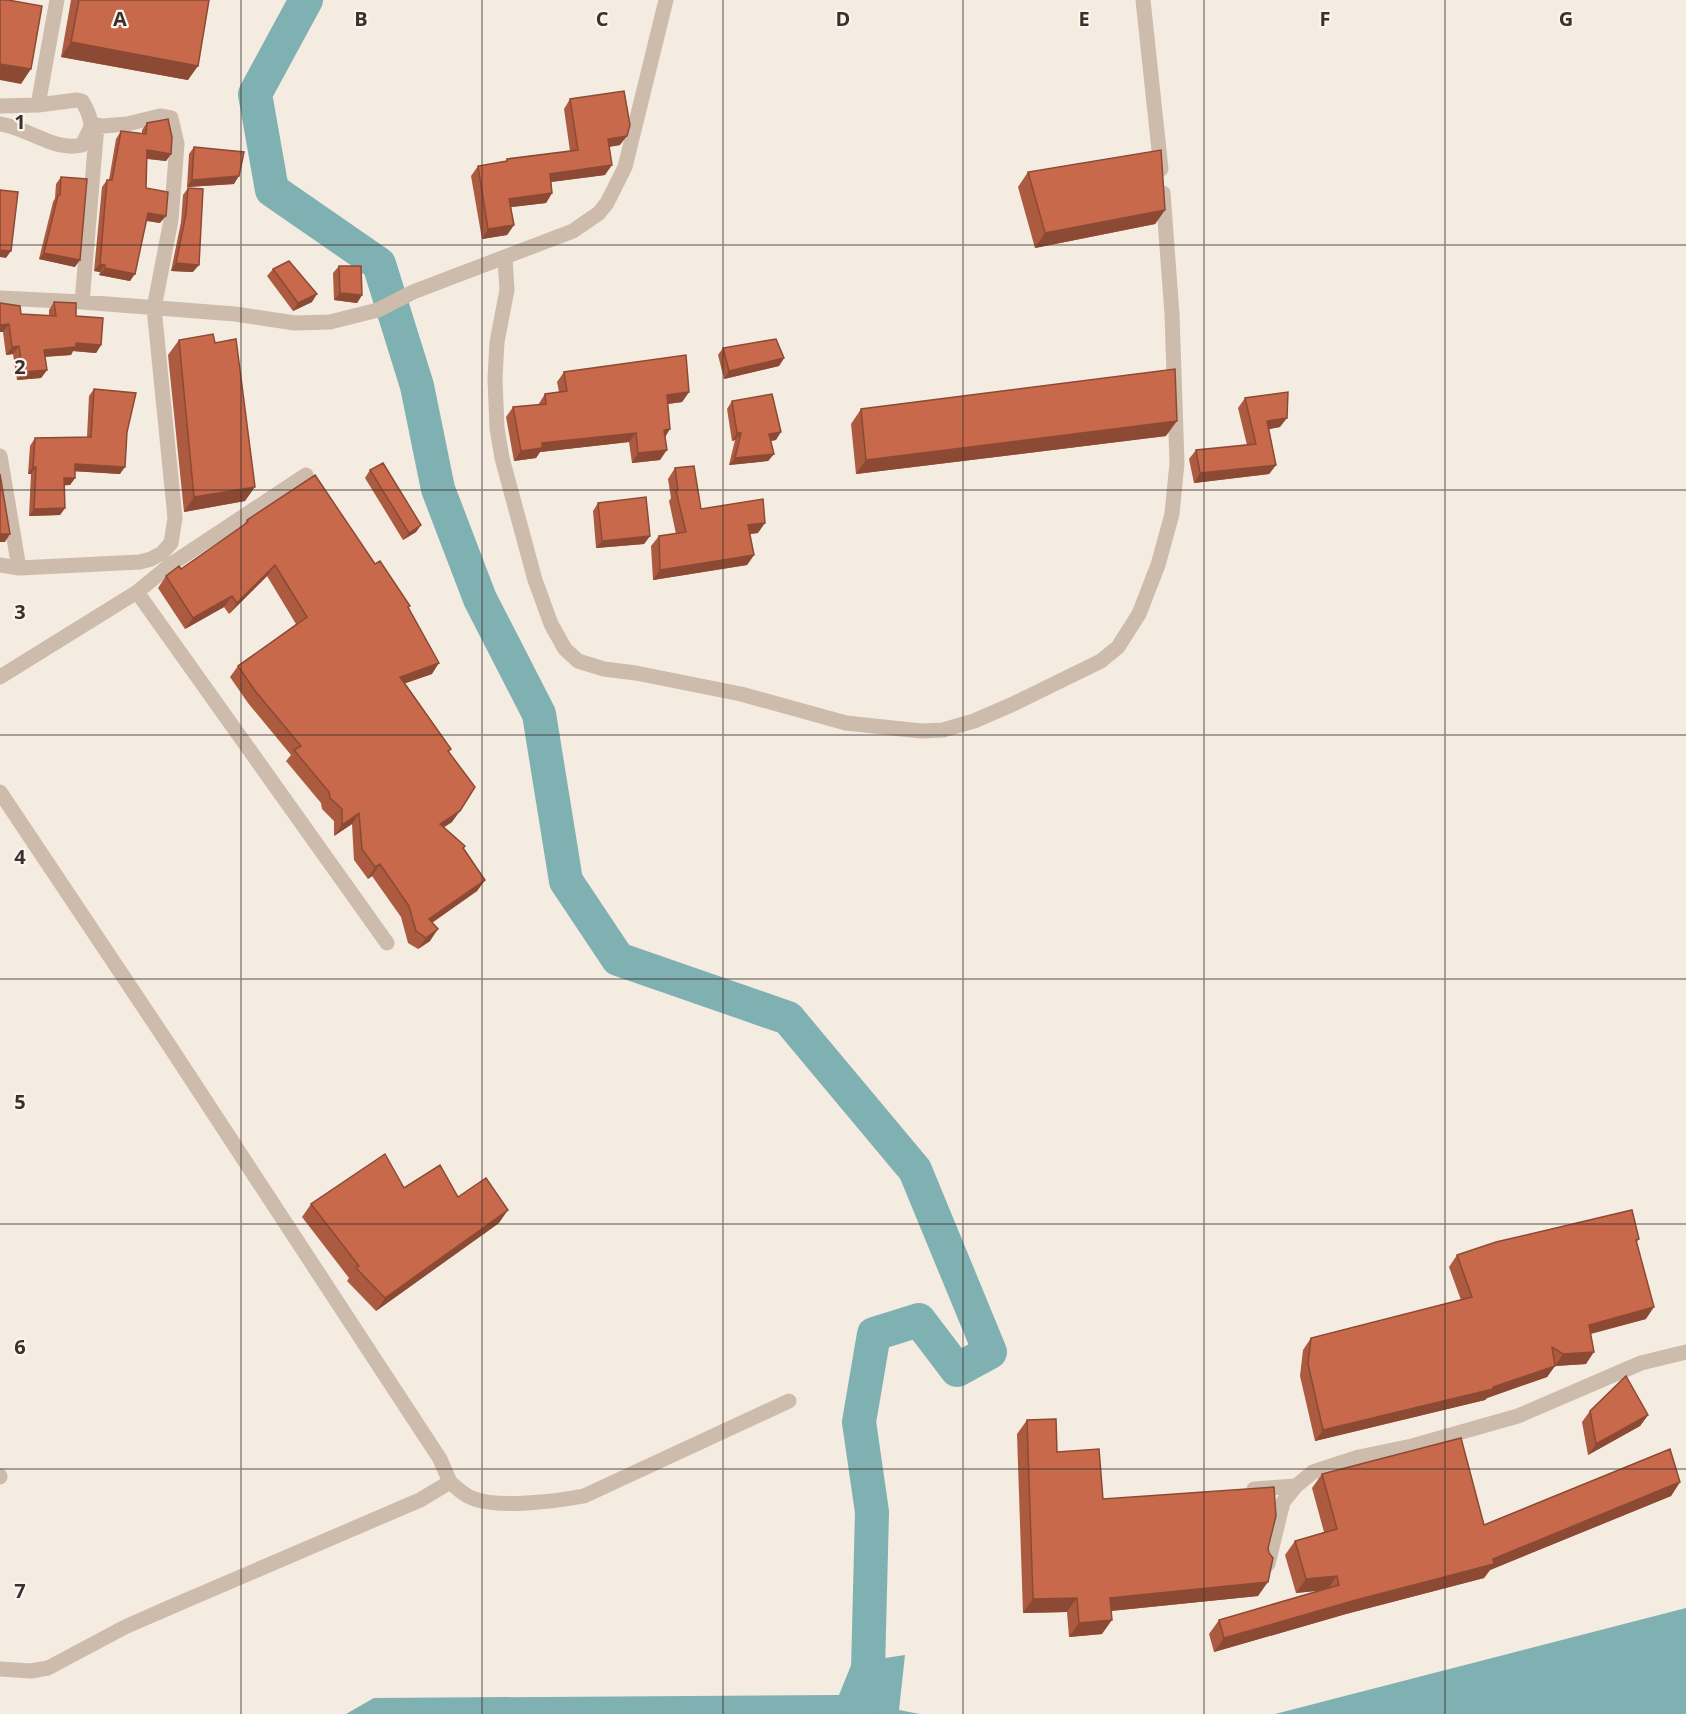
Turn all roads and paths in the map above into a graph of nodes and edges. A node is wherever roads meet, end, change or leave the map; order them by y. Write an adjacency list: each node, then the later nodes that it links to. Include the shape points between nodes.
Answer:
1 (666, 0): 8 (street, via 627,159 607,203 573,231)
2 (1143, 0): 8 (street, via 1172,314 1177,463 1172,514 1139,614 1118,647 1101,661 974,720 921,732 846,723 741,694 604,669 578,661 565,649 535,580 497,428 495,379 507,290)
3 (51, 9): 4 (street)
4 (38, 105): 5 (street); 7 (street, via 82,101)
5 (0, 106)
6 (0, 124): 7 (street, via 70,148 82,145)
7 (94, 126): 10 (street); 11 (street, via 160,116 171,118 177,144 171,220)
8 (505, 258): 11 (street, via 413,292 378,310 317,324)
9 (0, 298): 10 (street)
10 (82, 302): 11 (street)
11 (154, 308): 15 (street, via 175,518 171,543 162,553 140,562)
12 (0, 456): 15 (street)
13 (306, 475): 16 (street, via 170,565)
14 (0, 565): 15 (street)
15 (19, 568)
16 (137, 592): 17 (street); 19 (street)
17 (0, 677)
18 (0, 792): 22 (street, via 440,1459)
19 (387, 943)
20 (1686, 1352): 23 (street, via 1641,1363 1518,1416 1312,1472)
21 (789, 1401): 22 (street, via 584,1496 555,1502 489,1502 473,1499)
22 (450, 1482): 26 (street, via 420,1500 125,1627 48,1668)
23 (1296, 1486): 24 (street); 25 (street, via 1283,1502)
24 (1239, 1490)
25 (1268, 1564)
26 (0, 1669)

